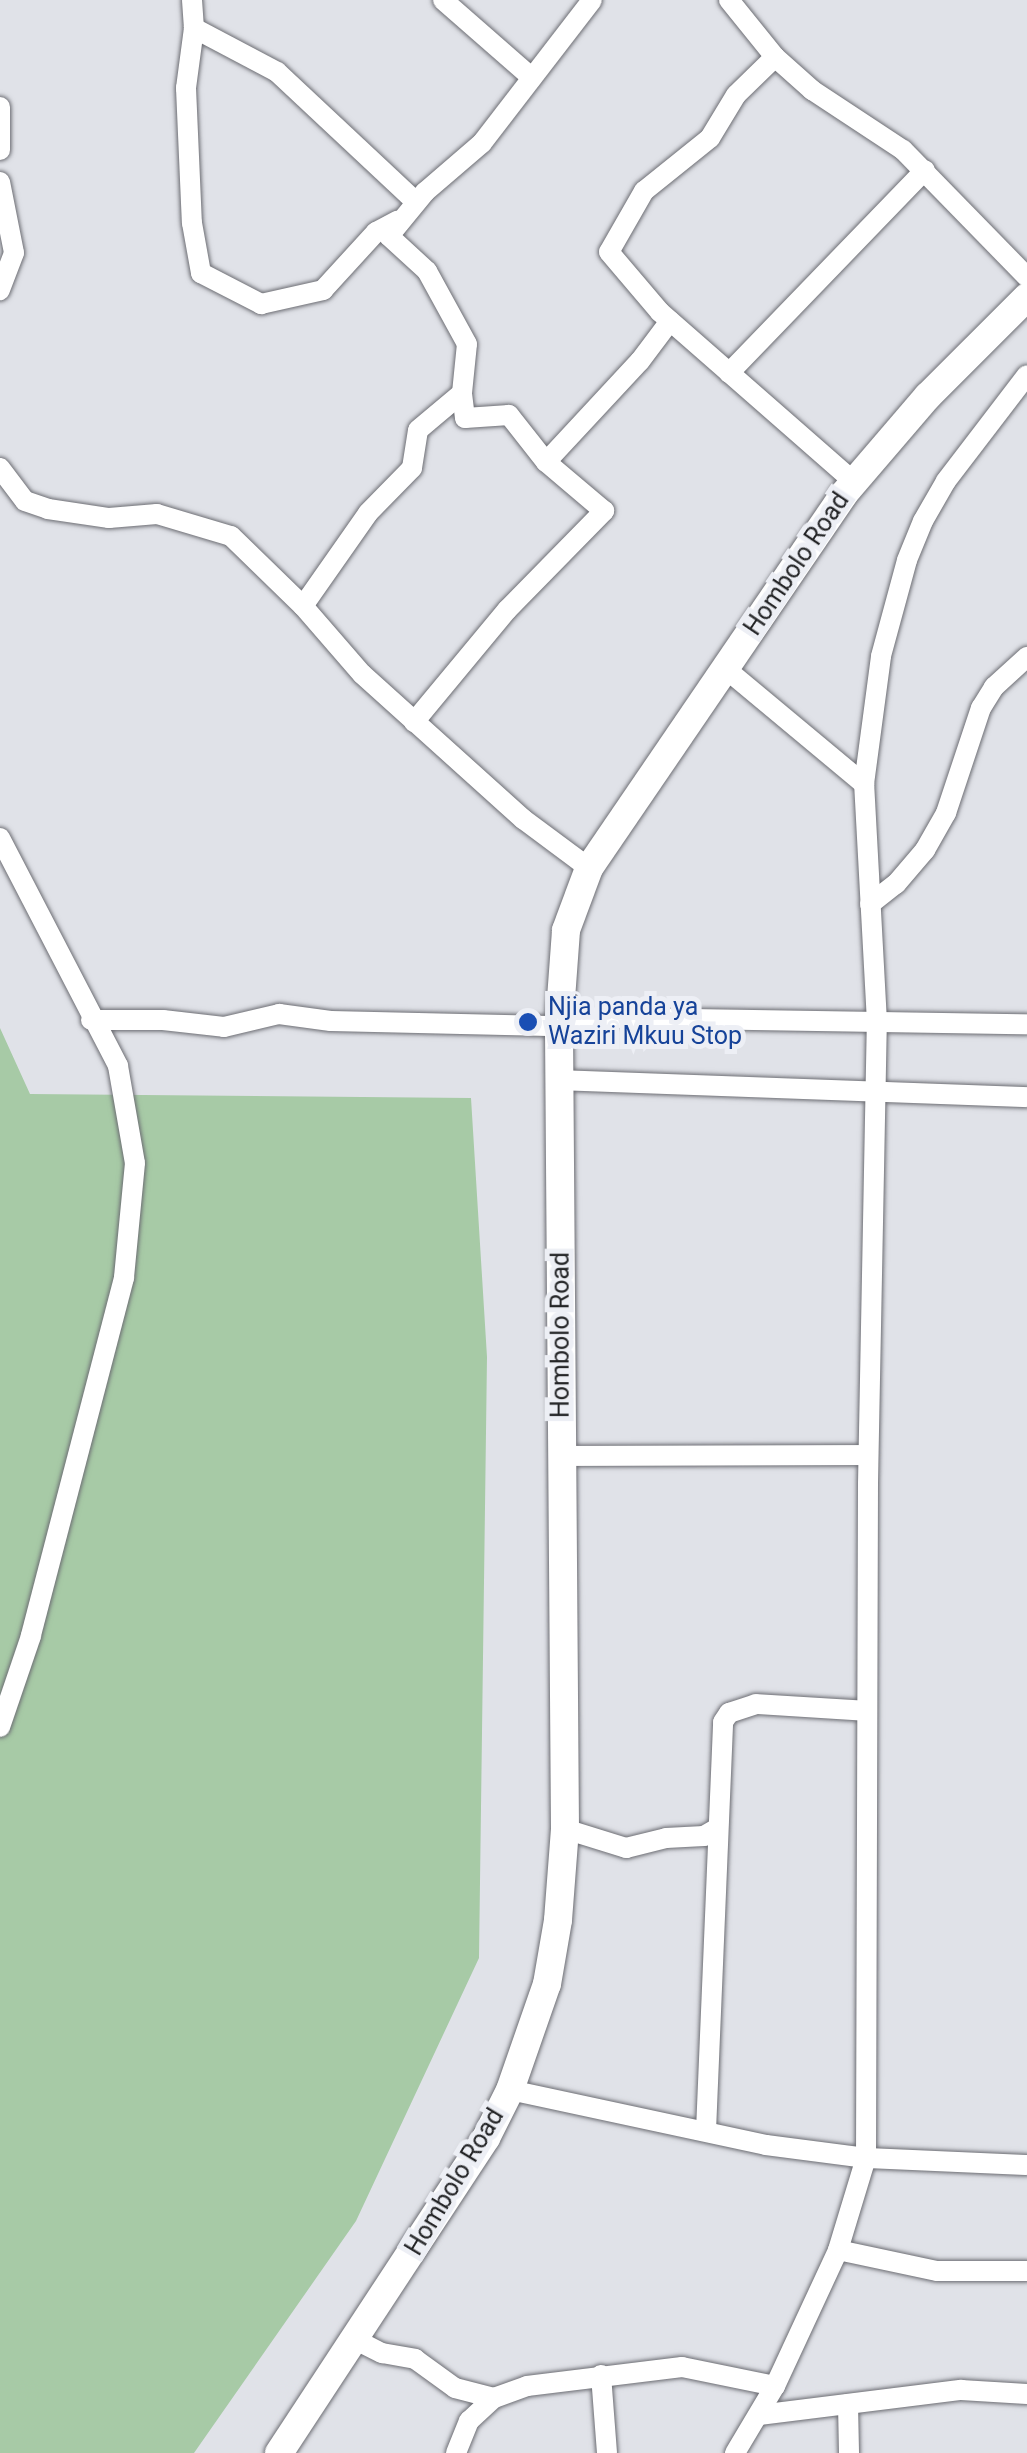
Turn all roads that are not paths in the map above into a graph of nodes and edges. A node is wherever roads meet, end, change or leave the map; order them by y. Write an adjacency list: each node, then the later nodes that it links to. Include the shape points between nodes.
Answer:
1 (192, 0): 5 (street)
2 (443, 0): 7 (street)
3 (592, 0): 7 (street)
4 (729, 0): 6 (street)
5 (194, 28): 12 (street, via 276,72); 13 (street, via 186,88 192,223 202,273 261,304 323,290 376,232)
6 (775, 57): 10 (street); 17 (street, via 736,95 710,138 644,191 609,252)
7 (532, 78): 12 (street, via 482,143)
8 (0, 107): 9 (street)
9 (0, 150)
10 (925, 170): 14 (street); 18 (street)
11 (0, 182): 15 (street, via 14,253)
12 (416, 202): 13 (street)
13 (399, 220): 20 (street, via 390,241 427,271 467,344)
14 (1027, 277)
15 (0, 290)
16 (1027, 297): 23 (street, Hombolo Road)
17 (670, 321): 18 (street); 21 (street)
18 (729, 373): 23 (street)
19 (1027, 375): 28 (street, via 946,480 907,560 881,656)
20 (462, 394): 21 (street, via 465,418 509,415); 24 (street, via 418,430 412,468 368,513)
21 (546, 462): 27 (street, via 604,511 506,610)
22 (0, 468): 24 (street, via 25,501 48,509 109,518 157,514 231,536)
23 (854, 482): 26 (street, Hombolo Road)
24 (302, 606): 27 (street)
25 (1027, 657): 31 (street, via 982,708 946,813 925,850)
26 (726, 669): 28 (street); 30 (street, Hombolo Road)
27 (414, 722): 30 (street)
28 (864, 784): 31 (street)
29 (0, 838): 32 (street)
30 (588, 868): 33 (street, Hombolo Road, via 566,930)
31 (870, 904): 34 (street)
32 (91, 1020): 33 (street, via 224,1027 280,1014); 42 (street, via 118,1066 135,1163 124,1278 31,1636)
33 (559, 1022): 34 (street); 36 (street, Hombolo Road)
34 (877, 1022): 35 (street); 37 (street)
35 (1027, 1024)
36 (560, 1080): 37 (street); 39 (street, Hombolo Road)
37 (876, 1095): 38 (street); 40 (street)
38 (1027, 1098)
39 (562, 1456): 40 (street); 44 (street, Hombolo Road)
40 (868, 1456): 41 (street)
41 (867, 1711): 43 (street, via 774,1704 729,1713 720,1743); 47 (street)
42 (0, 1726)
43 (718, 1828): 44 (street, via 626,1848); 46 (street)
44 (565, 1830): 45 (street, Hombolo Road, via 547,1984)
45 (510, 2090): 46 (street); 51 (street, Hombolo Road, via 455,2192)
46 (706, 2131): 47 (street)
47 (866, 2158): 48 (street); 49 (street)
48 (1027, 2165)
49 (838, 2250): 50 (street, via 937,2270); 53 (street)
50 (1027, 2271)
51 (356, 2340): 55 (street, via 382,2354 415,2359 455,2388); 58 (street, Hombolo Road)
52 (600, 2376): 53 (street, via 682,2366); 55 (street, via 526,2386); 60 (street)
53 (775, 2386): 57 (street)
54 (1027, 2394): 56 (street, via 961,2390)
55 (494, 2398): 59 (street, via 469,2421)
56 (848, 2404): 57 (street); 62 (street)
57 (759, 2414): 61 (street)
58 (279, 2453)
59 (456, 2453)
60 (607, 2453)
61 (735, 2453)
62 (849, 2453)

